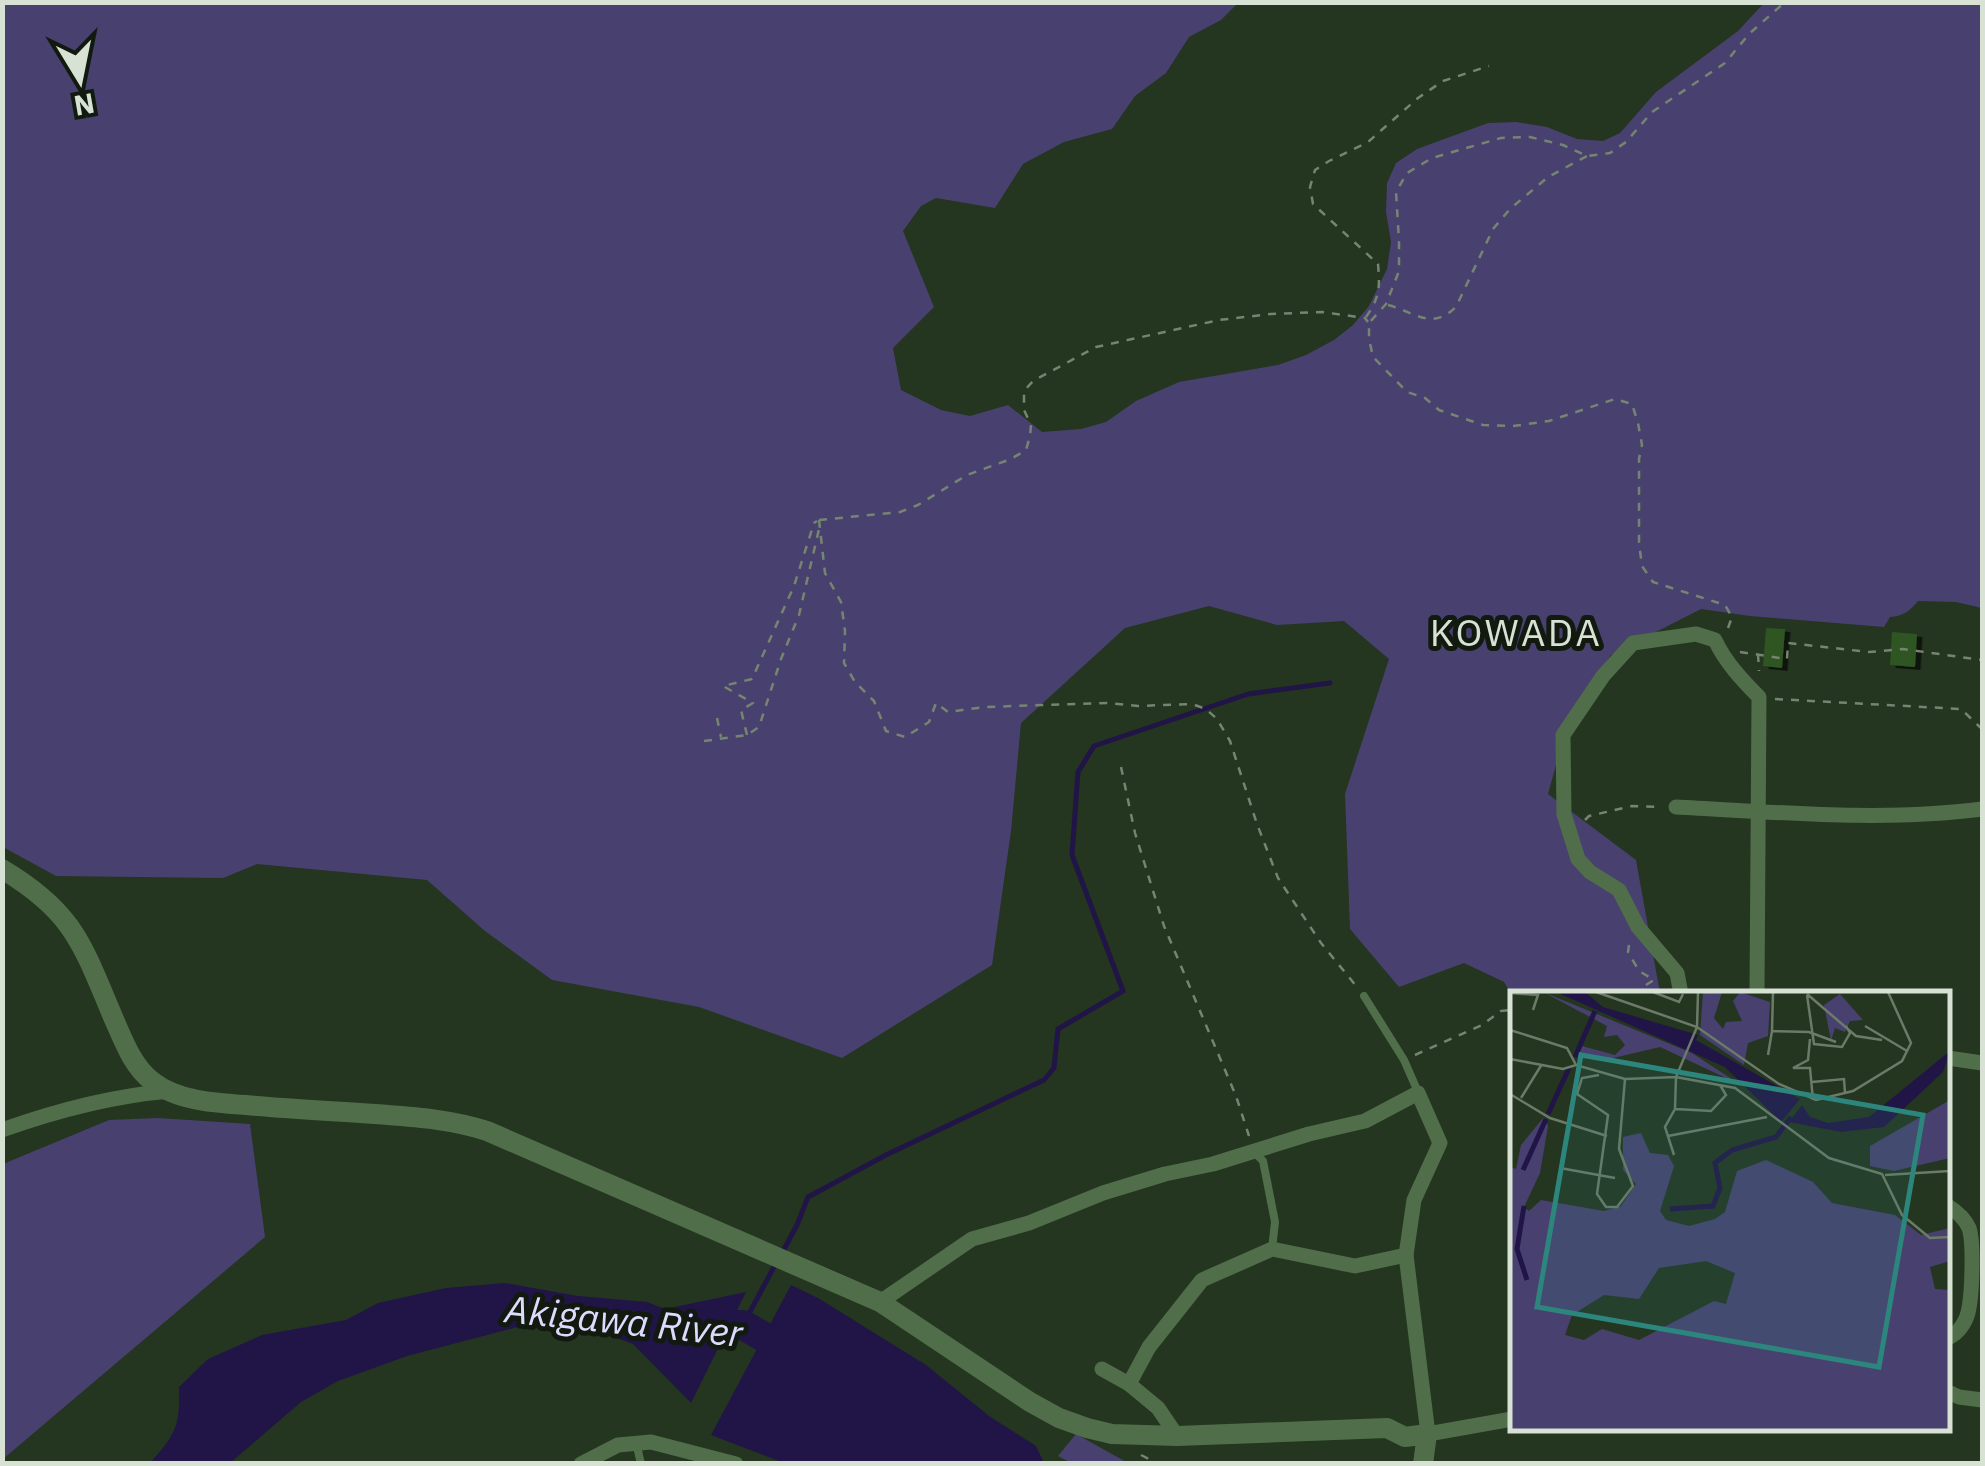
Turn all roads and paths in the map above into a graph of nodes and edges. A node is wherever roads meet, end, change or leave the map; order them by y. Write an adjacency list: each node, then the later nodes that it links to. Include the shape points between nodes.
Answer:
1 (1785, 2): 3 (path, via 1725,63 1652,112 1626,142)
2 (1489, 66): 5 (path, via 1442,81 1368,142 1315,170 1313,204 1378,264 1376,302)
3 (1587, 156): 4 (path, via 1548,178 1492,229 1447,315 1433,320); 4 (path, via 1530,137 1501,138 1432,158 1408,173 1396,192 1398,271)
4 (1386, 304): 6 (path)
5 (1365, 318): 6 (path); 7 (path, via 1322,312 1254,316 1096,348 1024,391 1026,450 900,512)
6 (1369, 323): 9 (path, via 1373,357 1407,392 1482,425 1549,421 1615,400 1632,404 1642,445 1642,566 1652,582 1725,605 1732,618)
7 (818, 520): 8 (path); 14 (path, via 752,679 723,686 753,703 742,710)
8 (819, 528): 14 (path, via 799,615 759,728); 27 (path, via 825,573 840,602 844,663 874,701 886,731 905,737 928,722 936,703 948,712 1108,702 1206,709 1230,741 1278,878)
9 (1718, 645): 10 (path, via 1787,658 1788,643); 11 (street, via 1746,684); 21 (street, via 1696,634 1633,643 1603,676 1563,735)
10 (1982, 660)
11 (1766, 698): 13 (path, via 1961,710); 20 (street)
12 (717, 718): 15 (path)
13 (1982, 729)
14 (746, 735): 15 (path)
15 (721, 738): 16 (path)
16 (704, 741)
17 (1121, 768): 35 (path, via 1164,926)
18 (1676, 807): 20 (street); 21 (path, via 1632,806 1588,816)
19 (1982, 809): 20 (street, via 1936,815)
20 (1759, 811): 26 (street)
21 (1569, 836): 23 (street, via 1590,872 1619,890)
22 (2, 869): 32 (street, via 66,919 133,1060)
23 (1649, 942): 24 (path, via 1637,939 1628,952 1654,980); 25 (street, via 1678,972)
24 (1643, 991)
25 (1681, 991)
26 (1757, 991)
27 (1364, 996): 30 (lane)
28 (1510, 1010): 30 (path)
29 (1950, 1058): 31 (street)
30 (1404, 1060): 33 (lane)
31 (1982, 1062)
32 (170, 1092): 34 (street, via 89,1102); 39 (street, via 475,1127)
33 (1418, 1093): 35 (street, via 1365,1121); 38 (street, via 1440,1143 1414,1200)
34 (2, 1130)
35 (1254, 1152): 37 (lane, via 1263,1161 1275,1222); 39 (street, via 972,1238)
36 (1950, 1207): 40 (street, via 1968,1224 1972,1239 1969,1310)
37 (1272, 1249): 38 (street, via 1355,1266); 42 (street, via 1202,1280 1148,1347)
38 (1406, 1255): 45 (street, via 1428,1434)
39 (880, 1302): 46 (street, via 1059,1418 1112,1434)
40 (1950, 1337)
41 (1102, 1369): 42 (street)
42 (1128, 1384): 46 (street, via 1158,1408)
43 (1950, 1393): 44 (street)
44 (1982, 1400)
45 (1510, 1419)
46 (1177, 1436): 51 (street, via 1387,1428 1405,1437 1427,1434)
47 (636, 1442): 48 (street); 49 (lane); 50 (street)
48 (581, 1464)
49 (640, 1464)
50 (736, 1464)
51 (1423, 1464)

